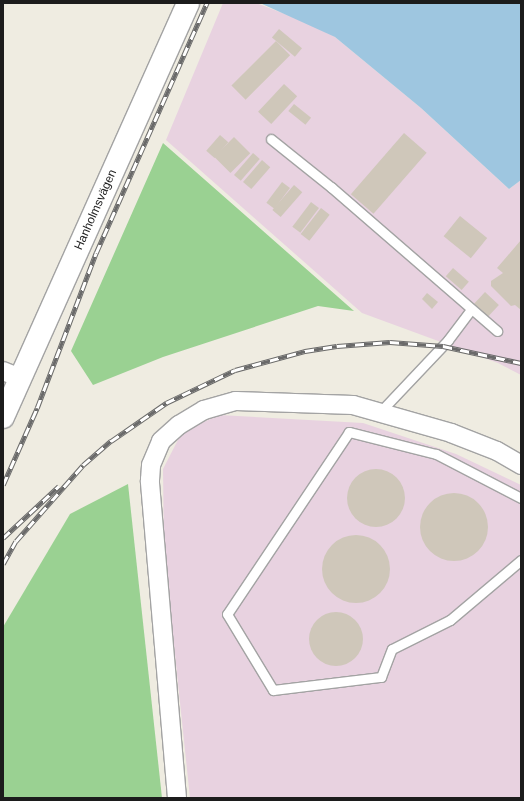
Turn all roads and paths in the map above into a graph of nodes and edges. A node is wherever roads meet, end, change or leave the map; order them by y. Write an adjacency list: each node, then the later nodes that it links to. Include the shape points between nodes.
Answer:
1 (188, 3): 5 (street, Hanholmsvägen)
2 (271, 139): 3 (lane, via 331,187)
3 (471, 310): 4 (lane); 6 (lane, via 448,340)
4 (497, 331)
5 (12, 375): 7 (street, Hanholmsvägen)
6 (380, 412): 8 (street, via 451,433 497,451); 11 (street, via 353,405 236,401 204,410 179,425 161,441 151,465 150,480)
7 (3, 417)
8 (521, 464)
9 (521, 498): 10 (lane, via 436,454 349,432 227,614 273,690 382,677 392,649 450,620)
10 (521, 560)
11 (177, 798)

